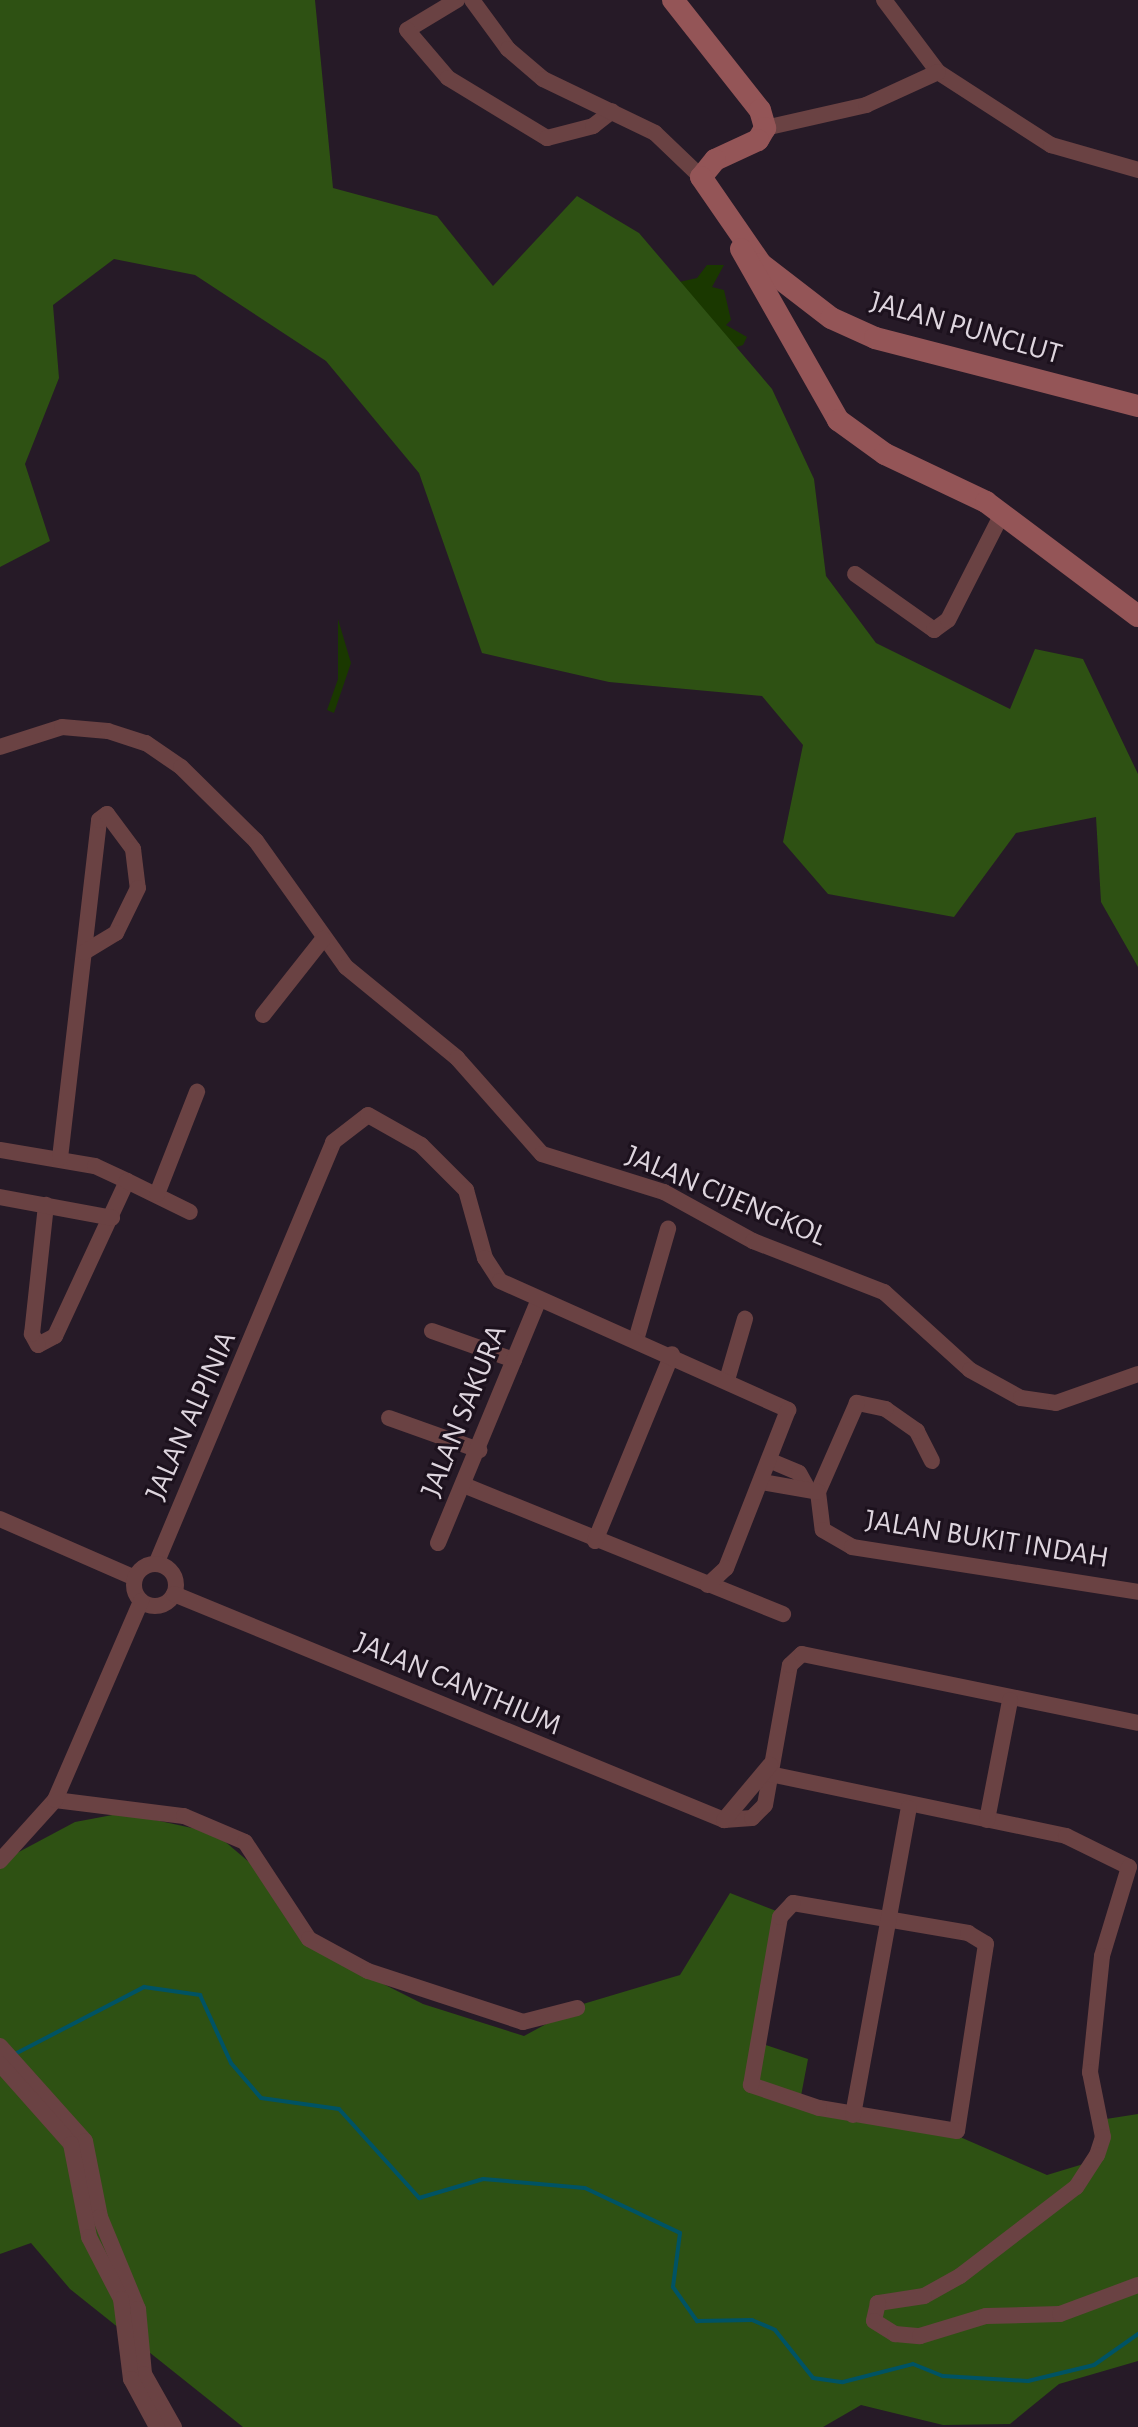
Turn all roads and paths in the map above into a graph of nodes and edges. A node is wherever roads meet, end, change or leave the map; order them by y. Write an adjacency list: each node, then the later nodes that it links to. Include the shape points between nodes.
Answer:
1 (457, 0): 6 (street, via 407,30 448,78 547,138 593,126)
2 (472, 0): 6 (street, via 508,49 543,79)
3 (673, 0): 7 (main road, via 760,110)
4 (884, 0): 5 (street)
5 (938, 72): 7 (street, via 855,109); 8 (street, via 1051,145)
6 (612, 111): 9 (street, via 655,133)
7 (765, 128): 9 (main road)
8 (1138, 170)
9 (701, 177): 10 (main road, JALAN PUNCLUT)
10 (737, 237): 11 (main road, JALAN PUNCLUT, via 795,292 875,338); 12 (main road, via 755,283 838,420 885,454)
11 (1138, 406)
12 (1002, 514): 13 (street, via 948,620 934,630); 14 (main road)
13 (855, 574)
14 (1138, 616)
15 (0, 747): 16 (street, JALAN CIJENGKOL, via 62,727 146,743 256,841)
16 (323, 939): 18 (street); 35 (street, JALAN CIJENGKOL, via 386,1005 457,1058 542,1154 664,1192 753,1241 884,1292 970,1370 1021,1398 1056,1403)
17 (84, 952): 17 (street, via 99,820 107,814 133,849 138,888 116,933); 21 (street)
18 (263, 1015)
19 (197, 1092): 23 (street)
20 (0, 1150): 21 (street)
21 (60, 1158): 22 (street)
22 (127, 1181): 23 (street); 27 (street)
23 (157, 1194): 26 (street)
24 (0, 1197): 25 (street)
25 (46, 1205): 27 (street); 27 (street, via 33,1328 38,1345 55,1336)
26 (190, 1212)
27 (112, 1218)
28 (668, 1229): 32 (street)
29 (539, 1299): 32 (street); 34 (street, JALAN SAKURA); 47 (street, JALAN ALPINIA, via 493,1276 473,1201 453,1173 421,1145 368,1115 333,1142 276,1291)
30 (745, 1319): 36 (street)
31 (432, 1331): 34 (street)
32 (636, 1340): 33 (street)
33 (672, 1354): 36 (street); 45 (street)
34 (514, 1360): 38 (street, JALAN SAKURA)
35 (1138, 1374)
36 (727, 1380): 39 (street, via 788,1410)
37 (389, 1418): 38 (street)
38 (479, 1450): 42 (street, JALAN SAKURA)
39 (771, 1461): 41 (street); 43 (street, via 799,1473)
40 (932, 1461): 43 (street, via 917,1431 886,1409 857,1403)
41 (762, 1482): 43 (street); 49 (street, via 726,1568)
42 (466, 1486): 45 (street); 46 (street, JALAN SAKURA)
43 (813, 1490): 50 (street, JALAN BUKIT INDAH, via 823,1530 852,1547)
44 (0, 1519): 48 (street)
45 (595, 1541): 49 (street)
46 (438, 1543)
47 (156, 1564): 48 (street); 51 (street, via 173,1575)
48 (135, 1578): 52 (street)
49 (708, 1585): 53 (street)
50 (1138, 1592)
51 (174, 1594): 52 (street, via 163,1605); 57 (street, JALAN CANTHIUM, via 724,1820 757,1815)
52 (141, 1601): 58 (street)
53 (783, 1614)
54 (1010, 1700): 55 (street); 57 (street, JALAN CANTHIUM, via 802,1654 790,1665); 60 (street)
55 (1138, 1722): 56 (street)
56 (1138, 1736)
57 (770, 1769): 59 (street)
58 (55, 1800): 61 (street); 66 (street, via 184,1816 245,1842 309,1939 368,1971 523,2022)
59 (909, 1808): 60 (street); 65 (street)
60 (987, 1820): 64 (street, via 1066,1836)
61 (23, 1830): 62 (street); 63 (street)
62 (0, 1842)
63 (0, 1861)
64 (1134, 1867): 71 (street, via 1102,1956 1090,2072 1103,2137 1076,2187 940,2289 878,2303 874,2321 895,2334 920,2336 997,2314 1060,2314)
65 (889, 1920): 69 (street); 69 (street, via 787,1905 752,2057 748,2079 759,2093); 69 (street, via 968,1933 986,1944 962,2123 949,2133)
66 (577, 2008)
67 (0, 2046): 70 (street)
68 (0, 2064): 70 (street)
69 (853, 2115)
70 (63, 2126): 72 (street, via 81,2169 89,2237 121,2299 131,2379); 73 (street, via 90,2154 100,2217 138,2309 144,2374)
71 (1138, 2285)
72 (157, 2427)
73 (174, 2427)

